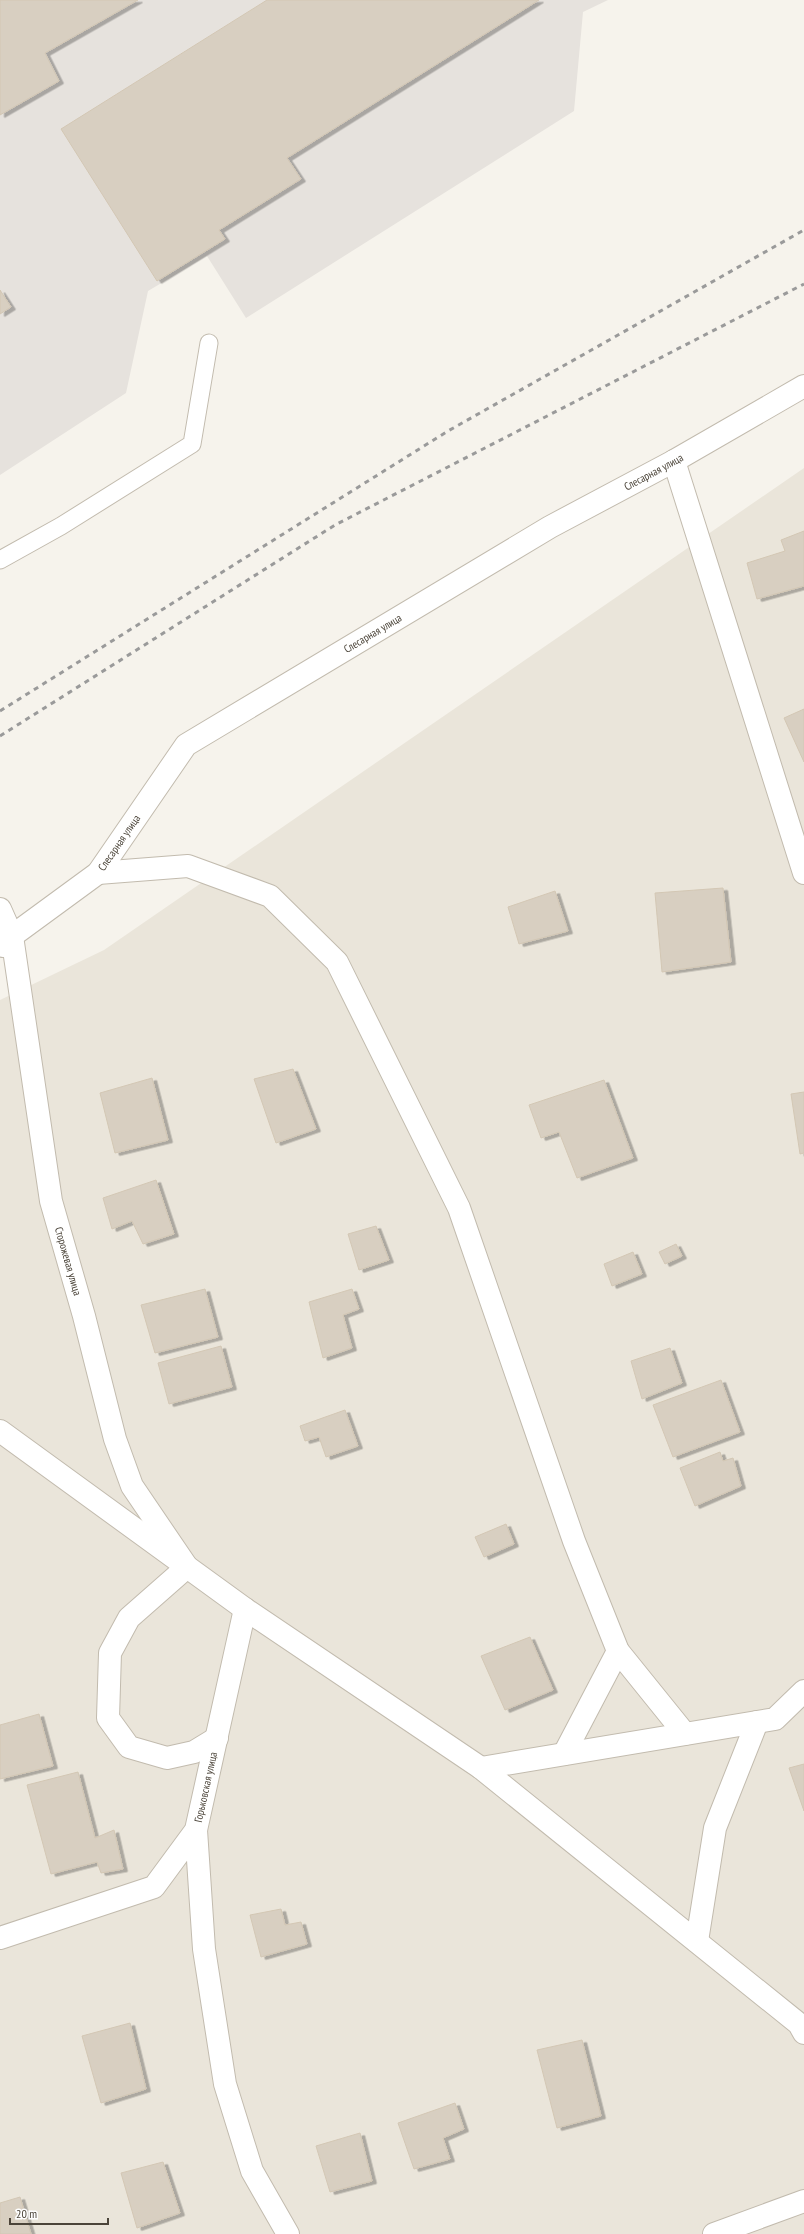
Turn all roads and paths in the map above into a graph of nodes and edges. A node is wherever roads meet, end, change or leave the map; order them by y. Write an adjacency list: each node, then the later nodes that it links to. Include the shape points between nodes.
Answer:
1 (209, 343): 4 (lane, via 192,444 61,526)
2 (804, 386): 3 (street, Слесарная улица)
3 (674, 461): 5 (street, Слесарная улица, via 550,527 186,745); 6 (street)
4 (0, 560)
5 (98, 873): 8 (street, Слесарная улица); 12 (street, via 188,866 270,896 337,962 459,1208 574,1542)
6 (804, 873)
7 (0, 909): 8 (street, Сторожевая улица)
8 (6, 942): 10 (street, Сторожевая улица, via 51,1201 84,1316 115,1439 132,1486)
9 (0, 1431): 10 (street)
10 (187, 1567): 11 (street); 17 (street, via 129,1618 110,1653 108,1718 129,1747 167,1758 194,1752)
11 (245, 1610): 17 (street, Горьковская улица); 19 (street)
12 (618, 1651): 16 (street); 18 (street)
13 (804, 1691): 15 (street)
14 (804, 1709): 15 (street)
15 (766, 1720): 16 (street); 22 (street, via 714,1828)
16 (685, 1734): 18 (street)
17 (217, 1738): 20 (street, Горьковская улица)
18 (564, 1754): 19 (street)
19 (481, 1768): 22 (street)
20 (196, 1830): 21 (street, Горьковская улица, via 154,1887); 25 (street, via 204,1949 225,2084 252,2171)
21 (0, 1938)
22 (696, 1941): 23 (street, via 799,2024)
23 (804, 2033)
24 (804, 2201): 26 (street)
25 (288, 2234)
26 (714, 2234)

